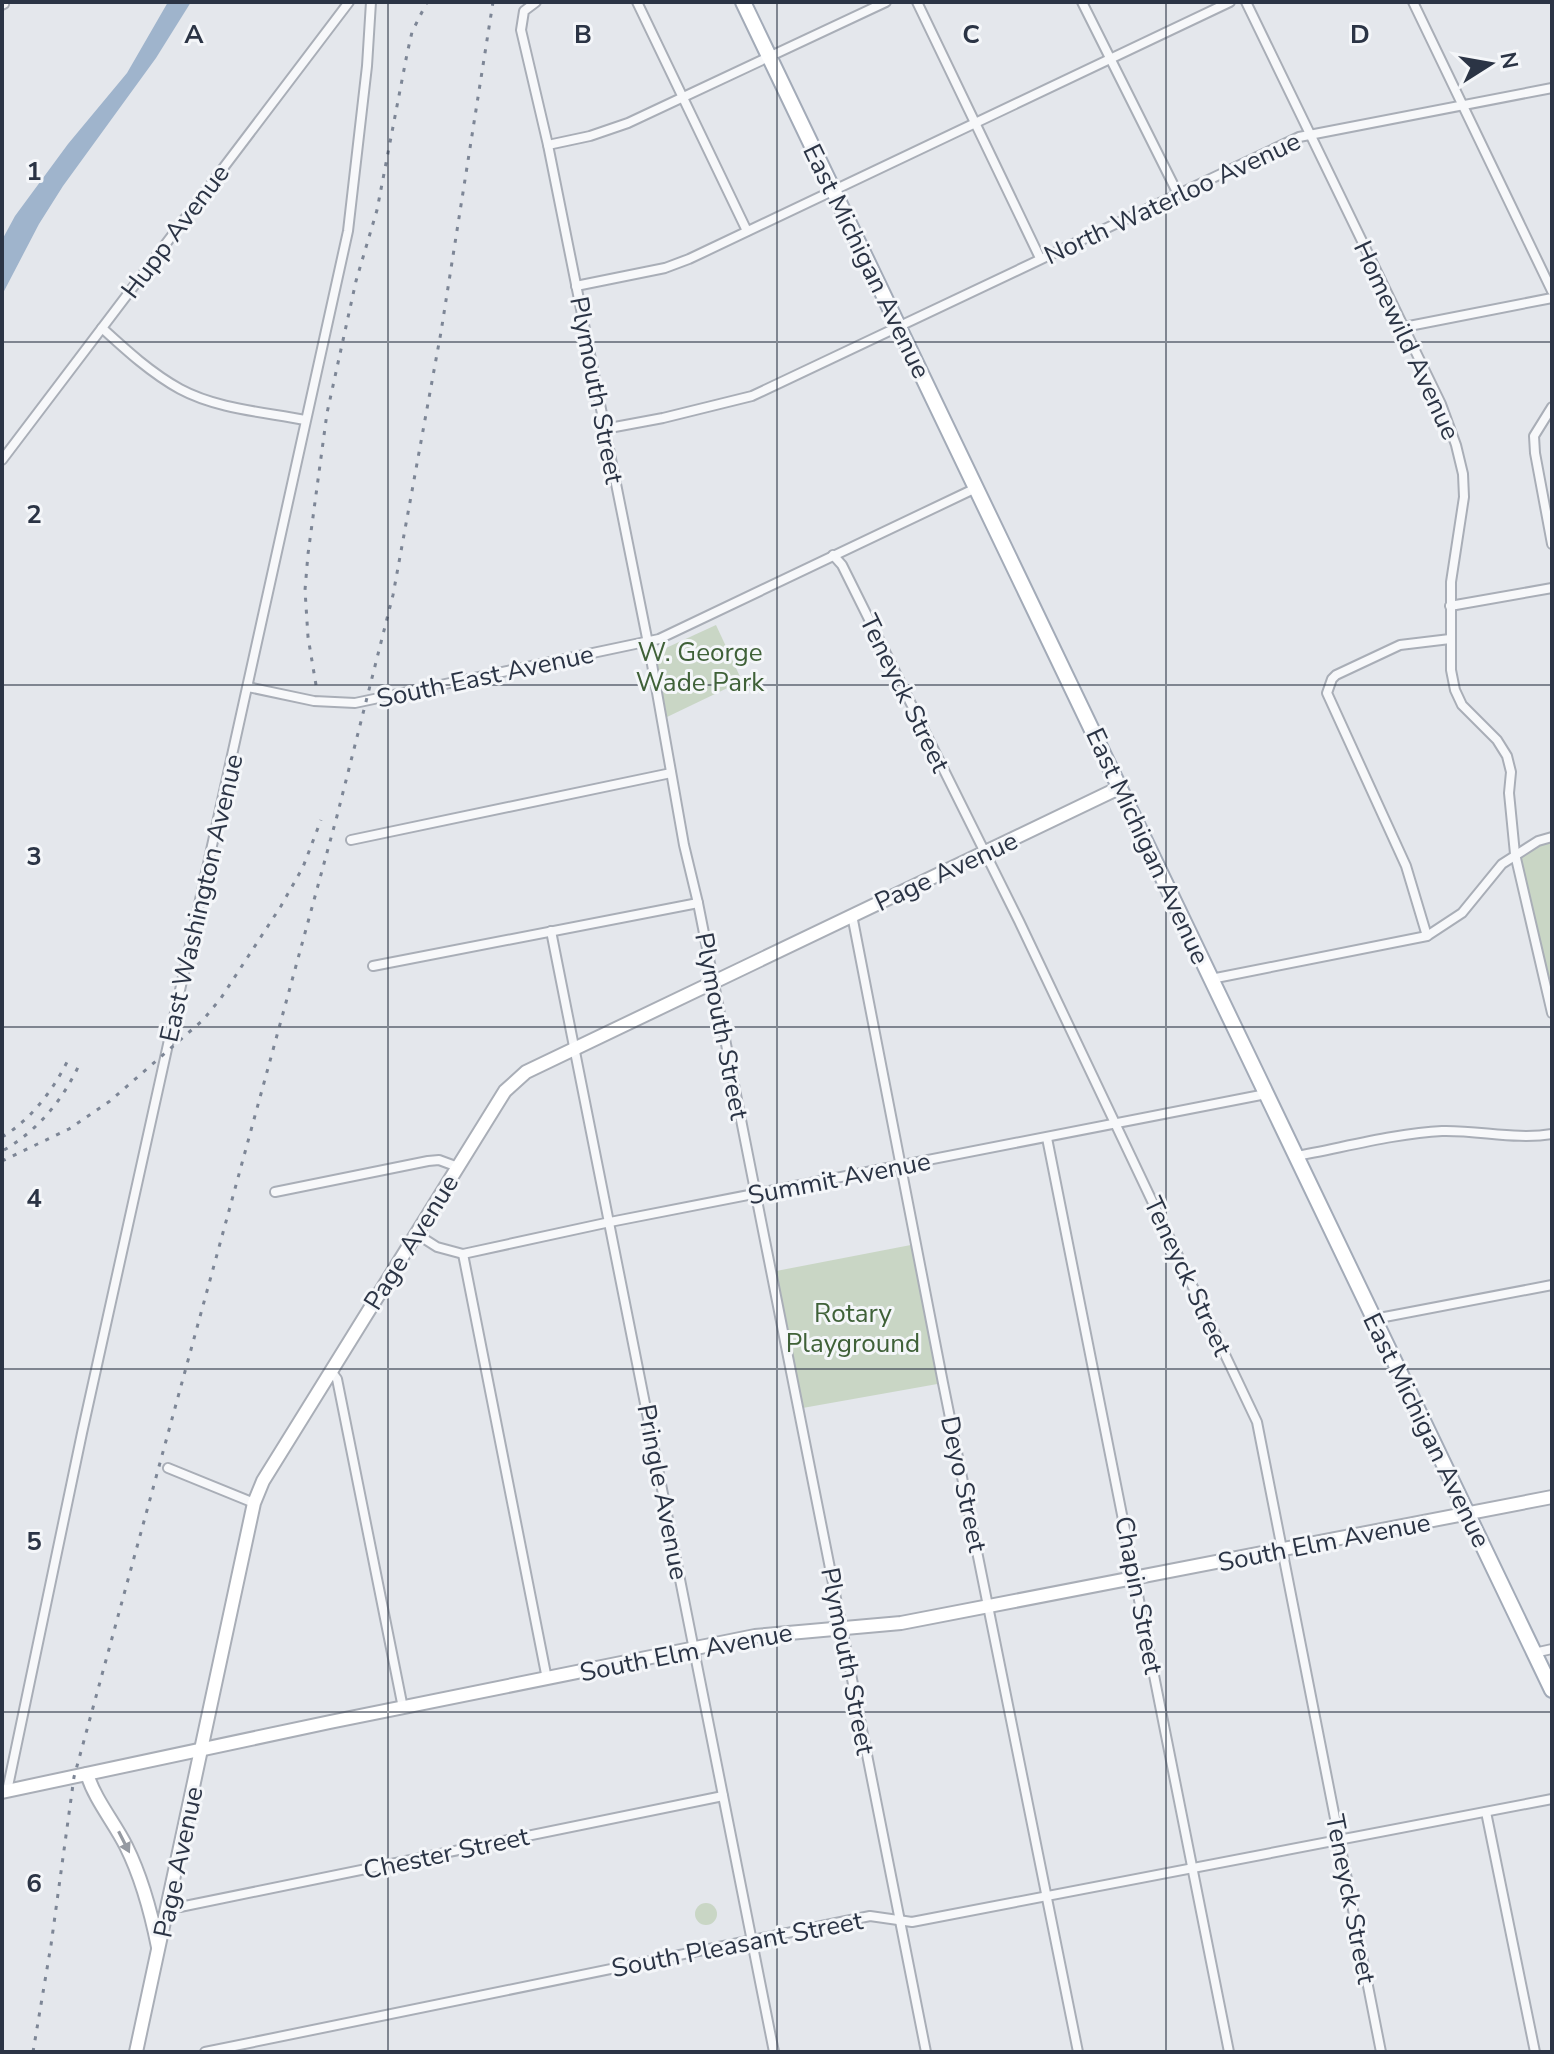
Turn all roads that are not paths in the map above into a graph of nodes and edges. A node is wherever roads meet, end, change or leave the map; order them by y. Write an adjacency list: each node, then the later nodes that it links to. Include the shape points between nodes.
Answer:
1 (349, 2): 29 (street, Hupp Avenue)
2 (371, 2): 31 (street, East Washington Avenue, via 352,207)
3 (637, 2): 15 (street)
4 (743, 2): 12 (main road, East Michigan Avenue)
5 (886, 2): 12 (street)
6 (917, 2): 17 (street)
7 (1082, 2): 13 (street)
8 (1230, 2): 13 (street)
9 (1246, 2): 18 (street, Homewild Avenue)
10 (1413, 2): 16 (street)
11 (534, 3): 19 (street, Plymouth Street, via 524,11 521,30)
12 (769, 57): 15 (street); 20 (main road, East Michigan Avenue)
13 (1109, 59): 17 (street); 21 (street)
14 (1552, 88): 16 (street, North Waterloo Avenue)
15 (683, 98): 19 (street, via 601,133); 22 (street)
16 (1463, 105): 18 (street, North Waterloo Avenue); 25 (street)
17 (976, 122): 20 (street); 23 (street)
18 (1311, 134): 21 (street, North Waterloo Avenue); 28 (street, Homewild Avenue)
19 (548, 145): 24 (street, Plymouth Street)
20 (834, 191): 22 (street); 27 (main road, East Michigan Avenue)
21 (1178, 194): 23 (street, North Waterloo Avenue)
22 (747, 231): 24 (street, via 665,268)
23 (1040, 258): 27 (street, North Waterloo Avenue)
24 (576, 286): 32 (street, Plymouth Street)
25 (1552, 291)
26 (1552, 298): 28 (street)
27 (899, 327): 32 (street, North Waterloo Avenue, via 739,400); 34 (main road, East Michigan Avenue)
28 (1404, 327): 38 (street, Homewild Avenue, via 1441,404 1463,474)
29 (102, 328): 31 (street, via 180,389 210,402); 33 (street, Hupp Avenue)
30 (1552, 407): 35 (street, via 1534,436)
31 (305, 420): 41 (street, East Washington Avenue)
32 (604, 429): 40 (street, Plymouth Street)
33 (2, 460)
34 (976, 488): 36 (street, South East Avenue); 43 (main road, East Michigan Avenue)
35 (1552, 544)
36 (833, 555): 40 (street, South East Avenue); 46 (street, Teneyck Street)
37 (1552, 588): 38 (street)
38 (1450, 606): 39 (street, Homewild Avenue)
39 (1450, 639): 47 (street, Homewild Avenue, via 1455,690 1462,705 1507,756); 51 (street, via 1400,645 1336,675 1327,693 1406,866)
40 (647, 641): 41 (street, South East Avenue, via 355,703 314,701); 42 (street, Plymouth Street)
41 (248, 687): 88 (street, East Washington Avenue)
42 (671, 773): 45 (street); 48 (street, Plymouth Street)
43 (1121, 787): 46 (street, Page Avenue); 53 (main road, East Michigan Avenue)
44 (1552, 837): 47 (street)
45 (351, 840)
46 (983, 853): 49 (street, Page Avenue); 58 (street, Teneyck Street)
47 (1515, 854): 51 (street, via 1462,913); 55 (street, Homewild Avenue)
48 (698, 903): 50 (street); 54 (street, Plymouth Street)
49 (852, 915): 54 (street, Page Avenue); 62 (street, Deyo Street)
50 (551, 931): 52 (street); 56 (street, Pringle Avenue)
51 (1427, 936): 53 (street)
52 (373, 966)
53 (1210, 979): 57 (main road, East Michigan Avenue)
54 (713, 982): 56 (street, Page Avenue); 65 (street, Plymouth Street)
55 (1552, 1013)
56 (574, 1048): 63 (street, Page Avenue, via 511,1084); 66 (street, Pringle Avenue)
57 (1266, 1094): 58 (street, Summit Avenue); 61 (main road, East Michigan Avenue)
58 (1114, 1124): 60 (street, Summit Avenue); 76 (street, Teneyck Street, via 1257,1422)
59 (1552, 1134): 61 (street, via 1436,1131)
60 (1047, 1138): 62 (street, Summit Avenue); 77 (street, Chapin Street)
61 (1296, 1156): 70 (main road, East Michigan Avenue)
62 (901, 1165): 65 (street, Summit Avenue); 78 (street, Deyo Street)
63 (458, 1167): 64 (street, via 428,1161); 67 (street, Page Avenue)
64 (275, 1192)
65 (755, 1194): 66 (street, Summit Avenue); 79 (street, Plymouth Street)
66 (610, 1222): 68 (street, Summit Avenue); 80 (street, Pringle Avenue)
67 (415, 1233): 68 (street, via 437,1247); 71 (street, Page Avenue)
68 (463, 1254): 83 (street)
69 (1552, 1285): 70 (street)
70 (1374, 1319): 75 (main road, East Michigan Avenue)
71 (331, 1371): 74 (street, Page Avenue); 85 (street, via 337,1379)
72 (168, 1468): 74 (street)
73 (1552, 1497): 75 (street, South Elm Avenue)
74 (254, 1503): 86 (street, Page Avenue)
75 (1467, 1514): 76 (street, South Elm Avenue); 82 (main road, East Michigan Avenue)
76 (1282, 1550): 77 (street, South Elm Avenue); 92 (street, Teneyck Street)
77 (1136, 1578): 78 (street, South Elm Avenue); 93 (street, Chapin Street)
78 (988, 1607): 79 (street, South Elm Avenue); 94 (street, Deyo Street)
79 (842, 1628): 80 (street, South Elm Avenue, via 767,1633); 96 (street, Plymouth Street)
80 (694, 1648): 83 (street, South Elm Avenue); 89 (street, Pringle Avenue)
81 (1552, 1649): 82 (street)
82 (1534, 1653): 84 (main road, East Michigan Avenue)
83 (547, 1679): 85 (street, South Elm Avenue)
84 (1552, 1690)
85 (403, 1708): 86 (street, South Elm Avenue)
86 (202, 1749): 87 (street, South Elm Avenue); 95 (street, Page Avenue)
87 (87, 1774): 88 (street, South Elm Avenue); 98 (street, one-way to 98, via 137,1869)
88 (5, 1792)
89 (723, 1796): 95 (street, Chester Street, via 180,1907); 97 (street, Pringle Avenue)
90 (1552, 1799): 91 (street, South Pleasant Street)
91 (1486, 1812): 92 (street, South Pleasant Street); 106 (street)
92 (1340, 1840): 93 (street, South Pleasant Street); 105 (street, Teneyck Street)
93 (1192, 1868): 94 (street, South Pleasant Street); 104 (street, Chapin Street)
94 (1046, 1896): 96 (street, South Pleasant Street); 103 (street, Deyo Street)
95 (169, 1904): 98 (street, Page Avenue)
96 (900, 1920): 97 (street, South Pleasant Street, via 870,1916); 102 (street, Plymouth Street)
97 (752, 1941): 100 (street, South Pleasant Street); 101 (street, Pringle Avenue)
98 (159, 1951): 99 (street, Page Avenue)
99 (136, 2052)
100 (205, 2052)
101 (774, 2052)
102 (926, 2052)
103 (1078, 2052)
104 (1229, 2052)
105 (1381, 2052)
106 (1535, 2052)

